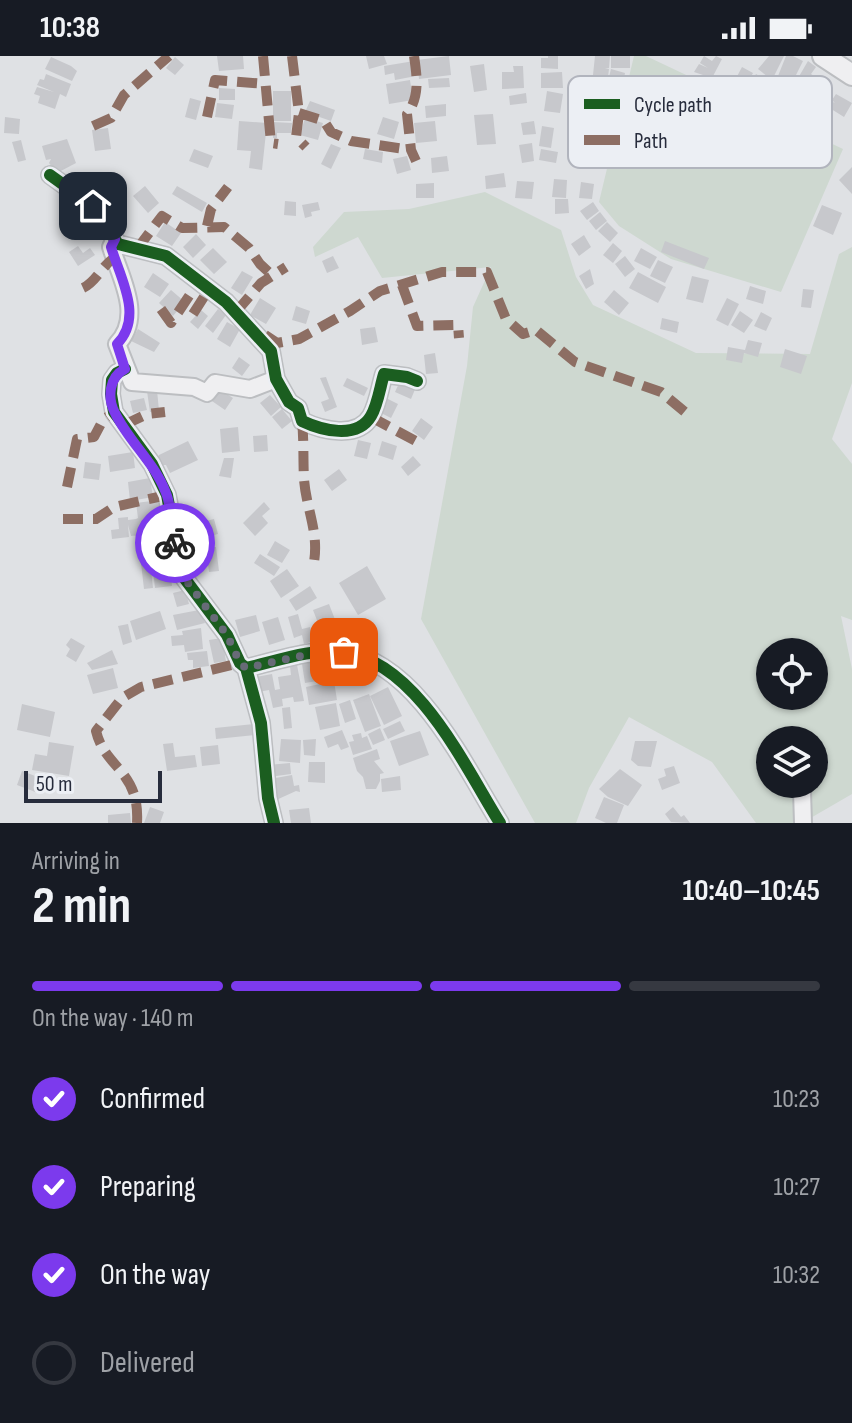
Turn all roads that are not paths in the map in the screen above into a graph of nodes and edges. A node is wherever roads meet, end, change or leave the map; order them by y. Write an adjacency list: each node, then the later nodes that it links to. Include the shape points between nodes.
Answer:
1 (823, 56): 2 (street)
2 (852, 75)
3 (50, 175): 4 (street, via 93,206)
4 (115, 239): 5 (street, via 111,247 124,276 130,314 125,336 117,344); 6 (street, via 166,256 226,302 271,351)
5 (125, 369): 6 (street, via 132,382 194,387 207,393 215,383 250,389); 8 (street, via 112,380 114,412 152,464 167,495 182,575)
6 (276, 379): 7 (street, via 302,421 331,432 361,427 371,417 384,374)
7 (417, 381)
8 (246, 668): 10 (street, via 261,723); 11 (street, via 319,652 344,652 392,673 434,716)
9 (802, 798): 12 (street)
10 (274, 823)
11 (500, 823)
12 (803, 823)

